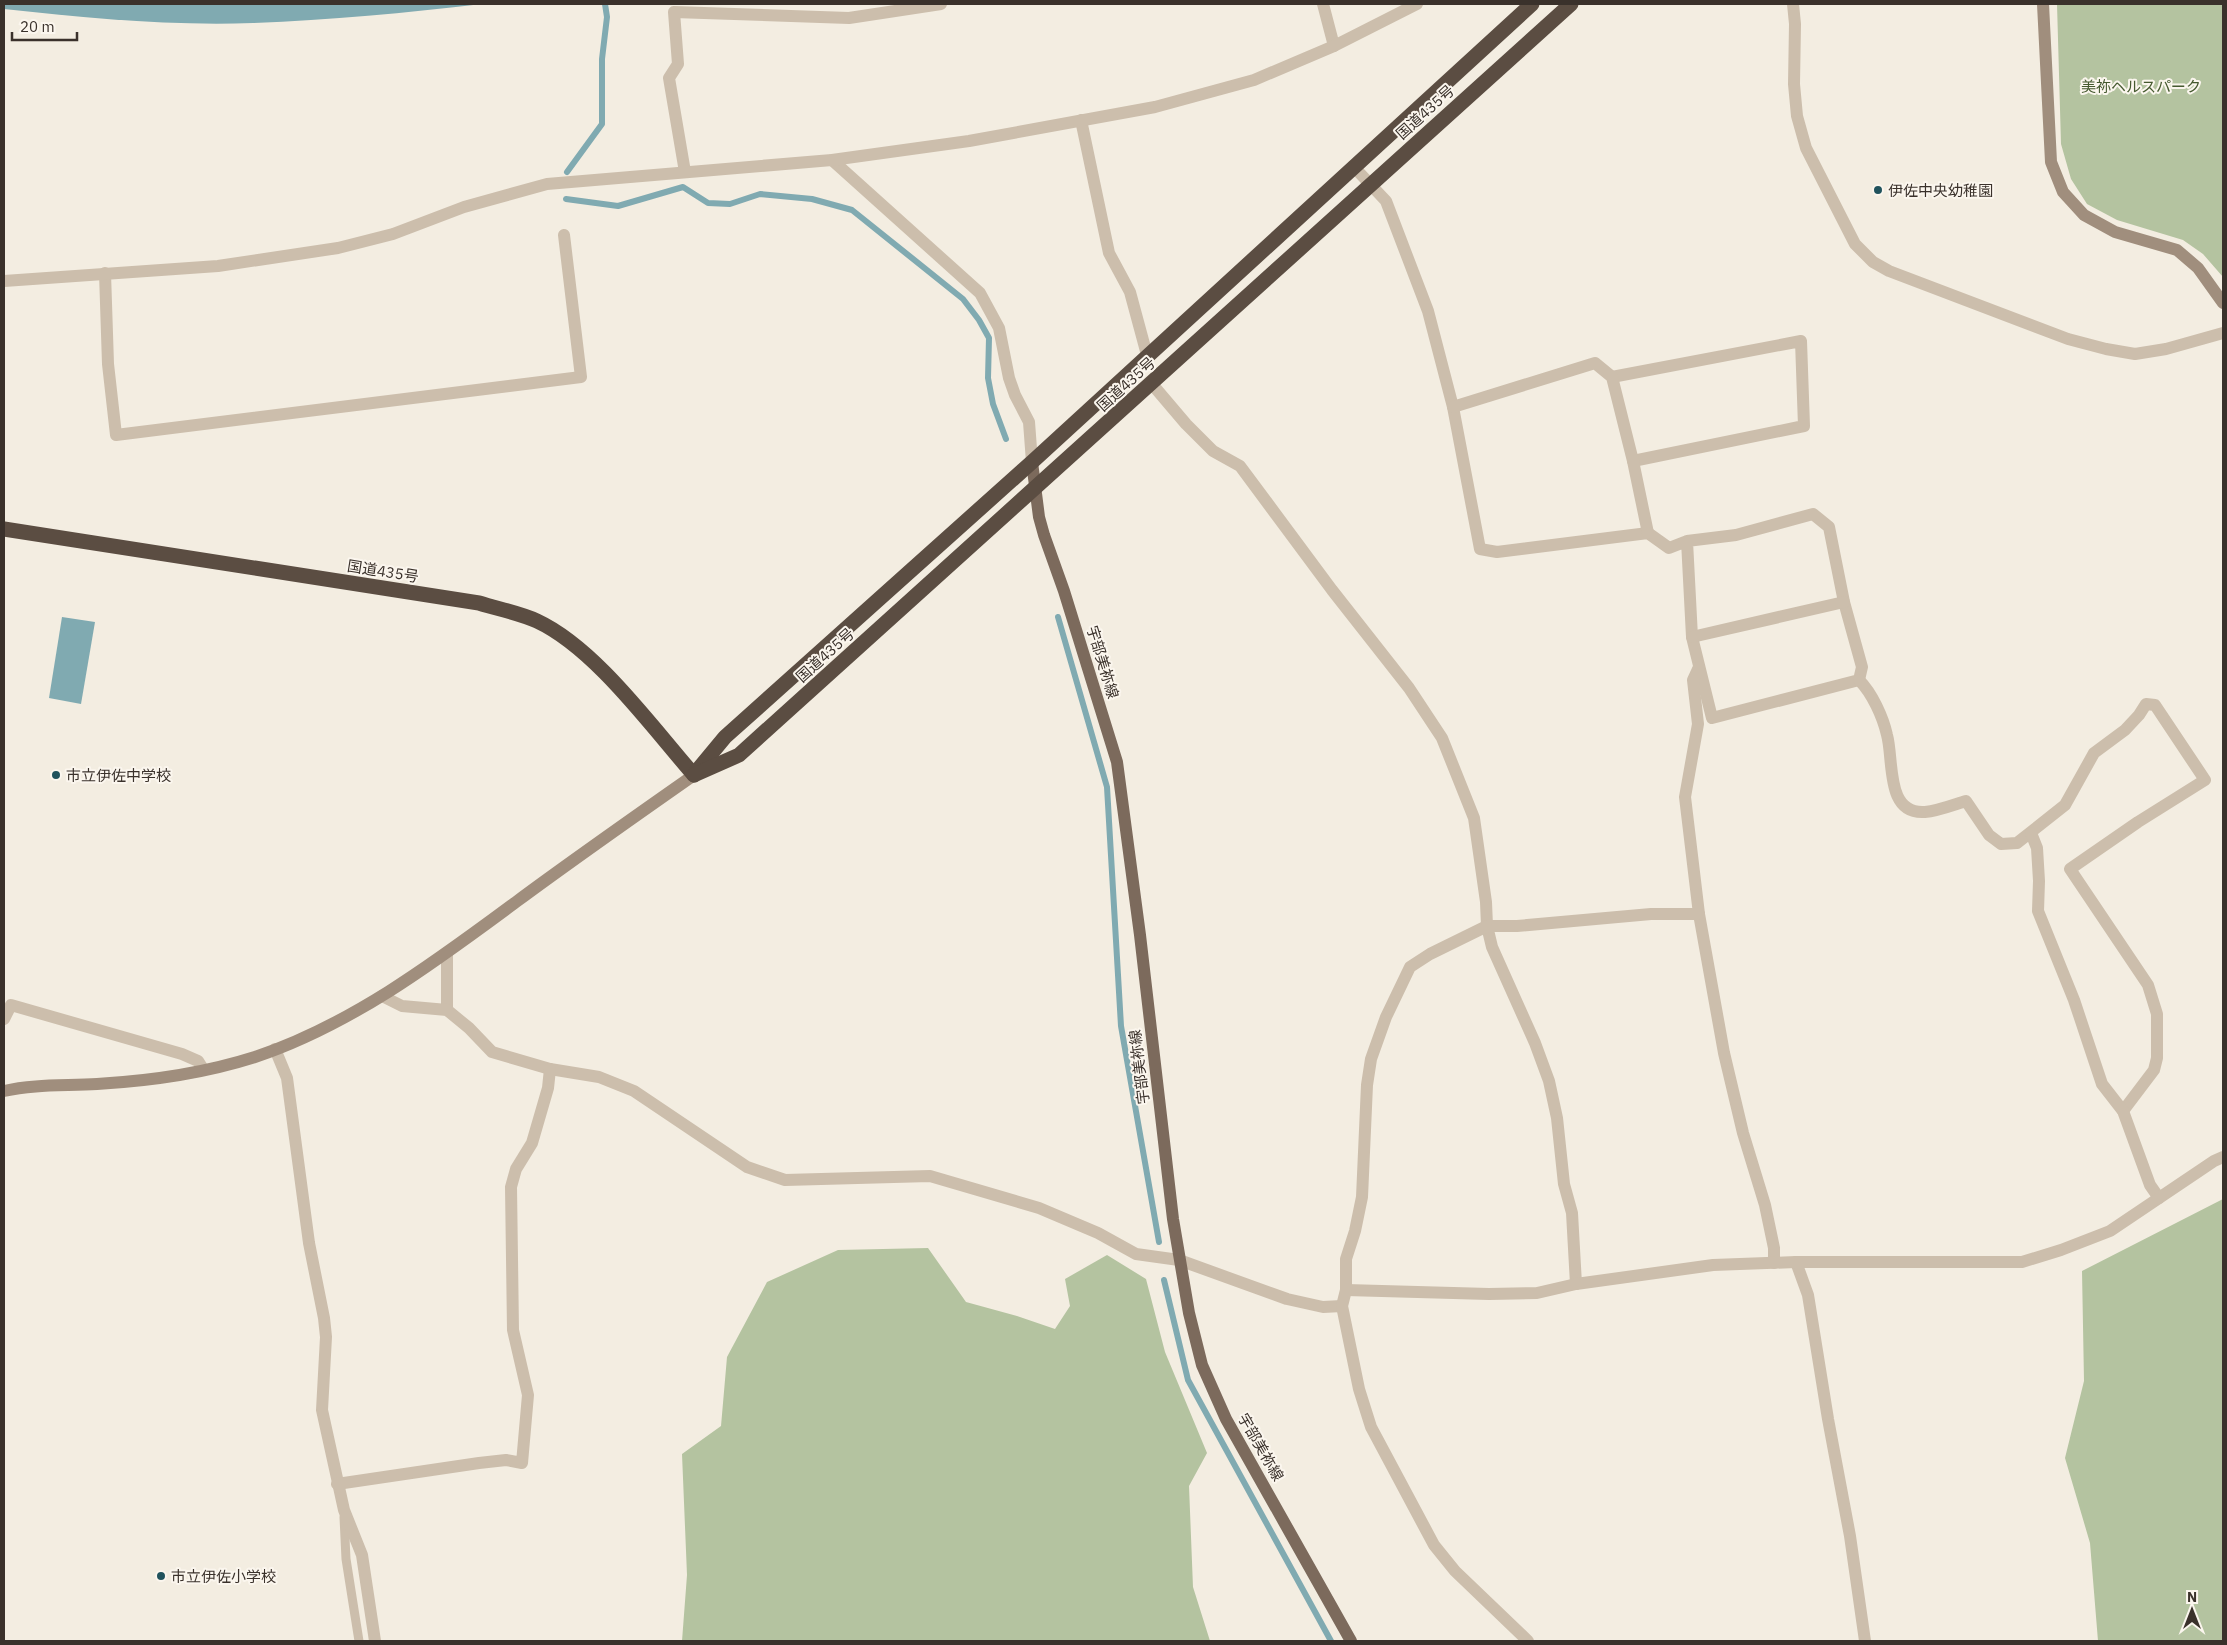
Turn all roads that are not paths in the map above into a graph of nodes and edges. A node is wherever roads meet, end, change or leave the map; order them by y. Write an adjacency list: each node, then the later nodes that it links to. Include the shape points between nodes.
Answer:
1 (941, 4): 12 (street, via 849,18 674,12 678,64 669,78)
2 (1323, 4): 8 (street)
3 (1417, 4): 8 (street)
4 (1532, 4): 11 (highway, 国道435号)
5 (1793, 4): 18 (street, via 1794,84 1797,116 1806,148 1856,244 1873,262 1889,271 2068,338 2106,349 2135,354)
6 (2043, 4): 17 (street, via 2051,162 2063,192 2084,215 2115,232 2177,250 2198,268)
7 (1564, 6): 13 (highway, 国道435号)
8 (1334, 46): 9 (street, via 1254,80 1155,108)
9 (1081, 120): 10 (street, via 969,141); 19 (street, via 1108,253 1130,292)
10 (832, 160): 12 (street); 24 (street, via 980,293 999,328 1012,387 1029,422)
11 (1353, 166): 13 (street); 19 (highway, 国道435号)
12 (684, 172): 15 (street, via 547,184 338,248 218,266)
13 (1371, 184): 21 (highway, 国道435号); 22 (street, via 1386,201 1428,311)
14 (564, 235): 15 (street, via 581,377 116,434 108,364)
15 (105, 273): 16 (street)
16 (4, 281)
17 (2223, 303)
18 (2223, 333)
19 (1147, 356): 24 (highway, 国道435号)
20 (1612, 377): 22 (street, via 1595,363); 23 (street); 23 (street, via 1801,341 1804,426)
21 (1152, 384): 25 (highway, 国道435号); 36 (street, via 1213,451 1240,466 1409,688 1442,738 1474,818)
22 (1453, 407): 27 (street, via 1480,549 1497,552)
23 (1633, 461): 27 (street)
24 (1032, 462): 25 (main road, 宇部美祢線); 33 (highway, 国道435号, via 725,737)
25 (1035, 489): 33 (highway, 国道435号, via 740,755); 48 (main road, 宇部美祢線, via 1044,534 1117,762)
26 (4, 529): 33 (highway, 国道435号, via 479,603 537,620 570,641 606,674)
27 (1648, 534): 28 (street, via 1669,548)
28 (1687, 541): 29 (street, via 1736,535 1814,514 1829,527); 30 (street)
29 (1844, 602): 30 (street); 32 (street, via 1862,667)
30 (1692, 637): 31 (street)
31 (1700, 667): 32 (street, via 1712,718); 35 (street, via 1692,680 1698,724 1685,797)
32 (1859, 680): 34 (street, via 1867,689 1887,732 1894,789 1900,803 1910,810 1924,812 1966,801 1989,835 2001,844 2017,843)
33 (694, 775): 37 (street)
34 (2031, 833): 45 (street, via 2037,848 2040,881 2038,911 2074,1000 2102,1084); 45 (street, via 2065,805 2094,753 2125,730 2146,704 2155,705 2205,780 2070,869 2148,985 2157,1014 2154,1070)
35 (1700, 914): 36 (street, via 1650,914); 50 (street, via 1724,1053 1764,1205 1774,1248)
36 (1487, 926): 51 (street, via 1492,947 1535,1042 1558,1118 1564,1184 1572,1212); 52 (street, via 1410,967 1386,1017 1371,1060 1367,1086 1362,1197 1346,1259)
37 (447, 953): 38 (street); 39 (street)
38 (382, 996): 39 (street, via 402,1006); 41 (street, via 342,1019)
39 (448, 1010): 43 (street, via 492,1052)
40 (4, 1020): 42 (street, via 11,1005 182,1054 198,1060)
41 (276, 1049): 42 (street); 54 (street, via 287,1078 308,1243 324,1318 322,1410)
42 (203, 1069): 44 (street, via 135,1081)
43 (550, 1069): 48 (street, via 599,1077 634,1090 747,1167 785,1180 930,1176 1039,1208 1136,1254); 54 (street, via 548,1088 532,1142 516,1168 511,1187 513,1330 528,1394 522,1463 506,1460 479,1463)
44 (4, 1091)
45 (2123, 1112): 47 (street, via 2150,1185)
46 (2223, 1157): 47 (street)
47 (2159, 1198): 49 (street, via 2110,1231 2022,1262)
48 (1179, 1260): 53 (street, via 1287,1299 1323,1308); 58 (main road, 宇部美祢線, via 1202,1365 1226,1419)
49 (1796, 1262): 50 (street); 60 (street, via 1808,1295)
50 (1774, 1263): 51 (street, via 1713,1265)
51 (1576, 1284): 52 (street, via 1537,1293)
52 (1346, 1290): 53 (street)
53 (1342, 1306): 59 (street, via 1359,1389 1372,1427 1434,1545 1461,1578)
54 (337, 1484): 55 (street)
55 (344, 1510): 56 (lane, via 346,1560); 57 (street, via 362,1555)
56 (359, 1641)
57 (375, 1641)
58 (1351, 1641)
59 (1528, 1641)
60 (1865, 1641)

